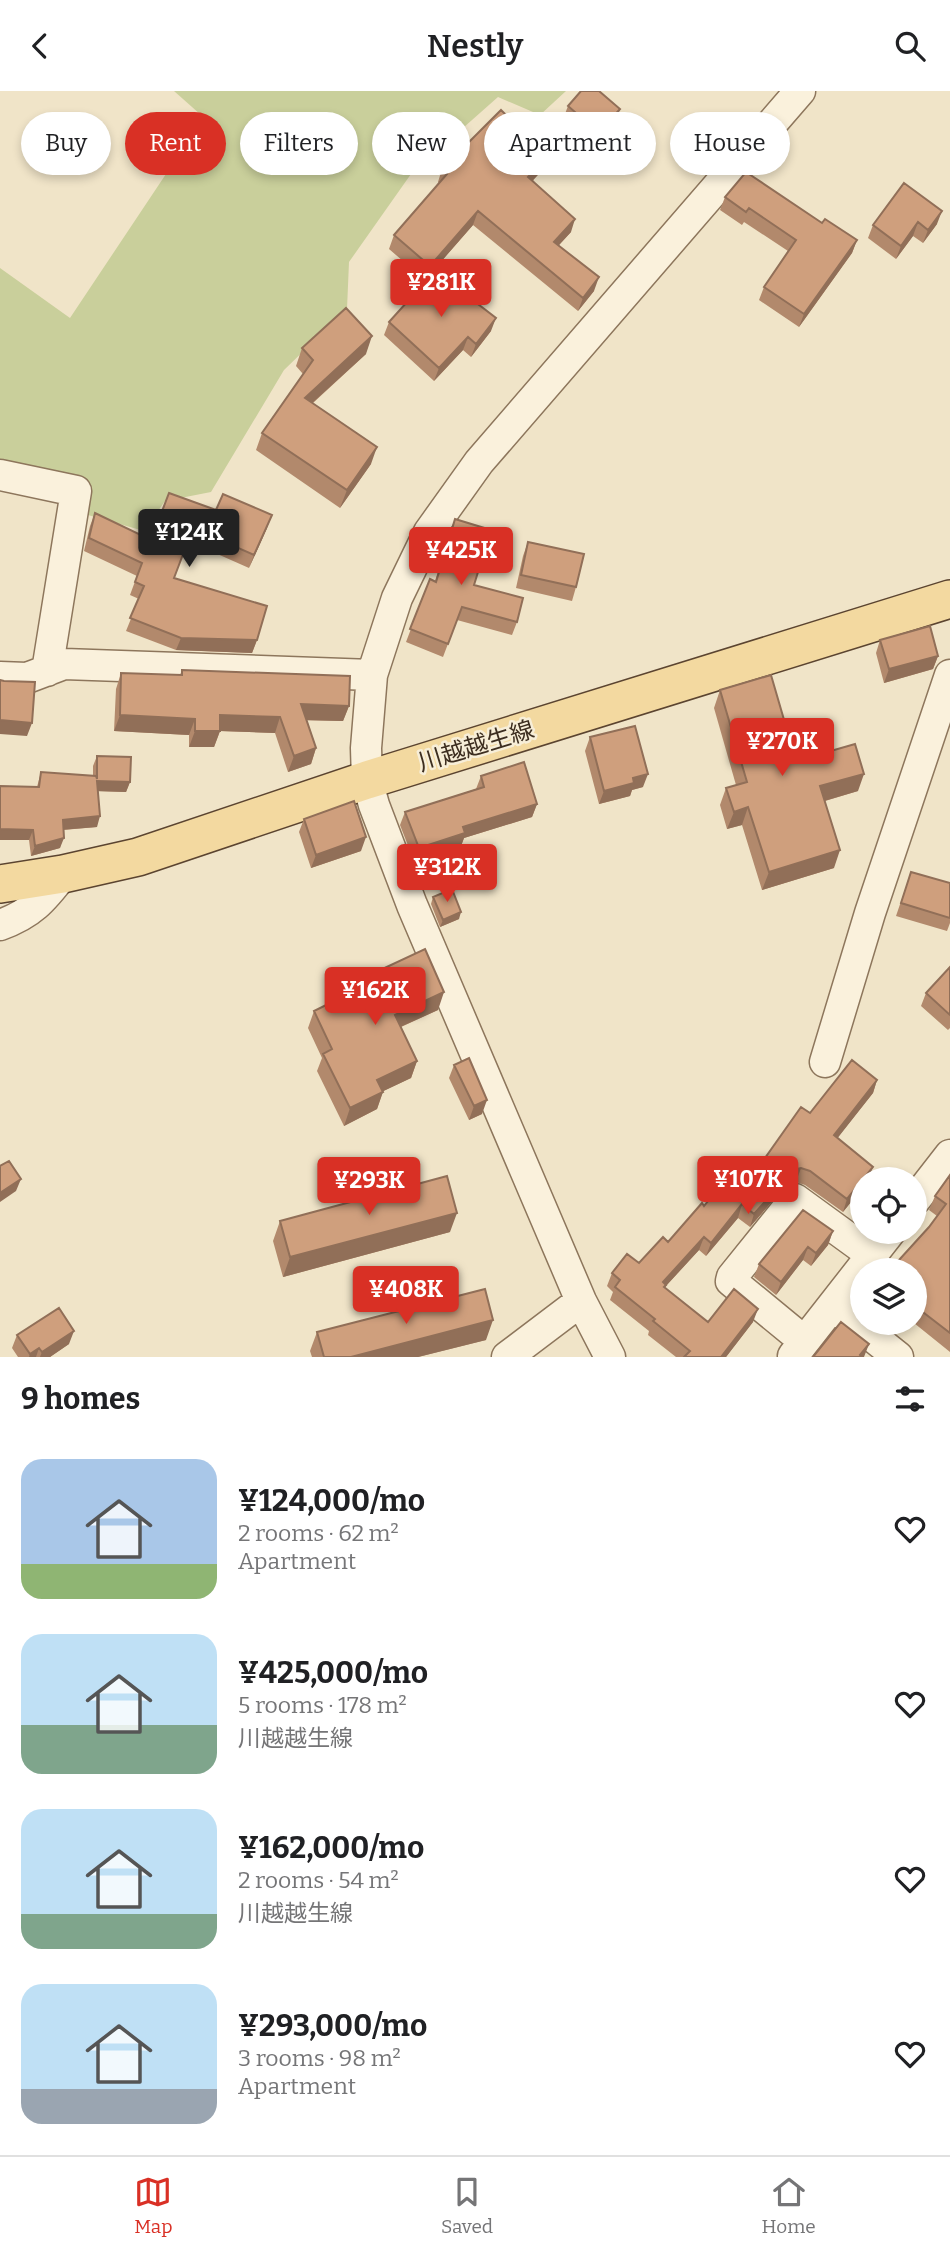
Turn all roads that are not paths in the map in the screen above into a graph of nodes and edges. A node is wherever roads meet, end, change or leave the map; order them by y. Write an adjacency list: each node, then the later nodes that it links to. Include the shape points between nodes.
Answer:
1 (800, 91): 5 (street, via 479,462 429,533 397,598)
2 (0, 475): 4 (street, via 76,491)
3 (950, 599): 8 (main road, 川越越生線)
4 (47, 671): 5 (street, via 64,663); 7 (street, via 27,678)
5 (372, 675): 8 (street)
6 (950, 675): 12 (street)
7 (0, 677)
8 (367, 780): 9 (main road, 川越越生線, via 138,857); 17 (street, via 412,905)
9 (63, 874): 10 (main road, 川越越生線); 11 (street, via 41,902)
10 (0, 884)
11 (0, 925)
12 (825, 1062)
13 (950, 1155): 14 (street)
14 (927, 1185)
15 (850, 1227): 19 (street, via 795,1199 732,1277)
16 (880, 1244): 18 (street)
17 (581, 1301): 20 (street); 21 (street)
18 (833, 1305): 19 (street); 22 (street)
19 (798, 1349)
20 (507, 1357)
21 (610, 1357)
22 (898, 1357)

